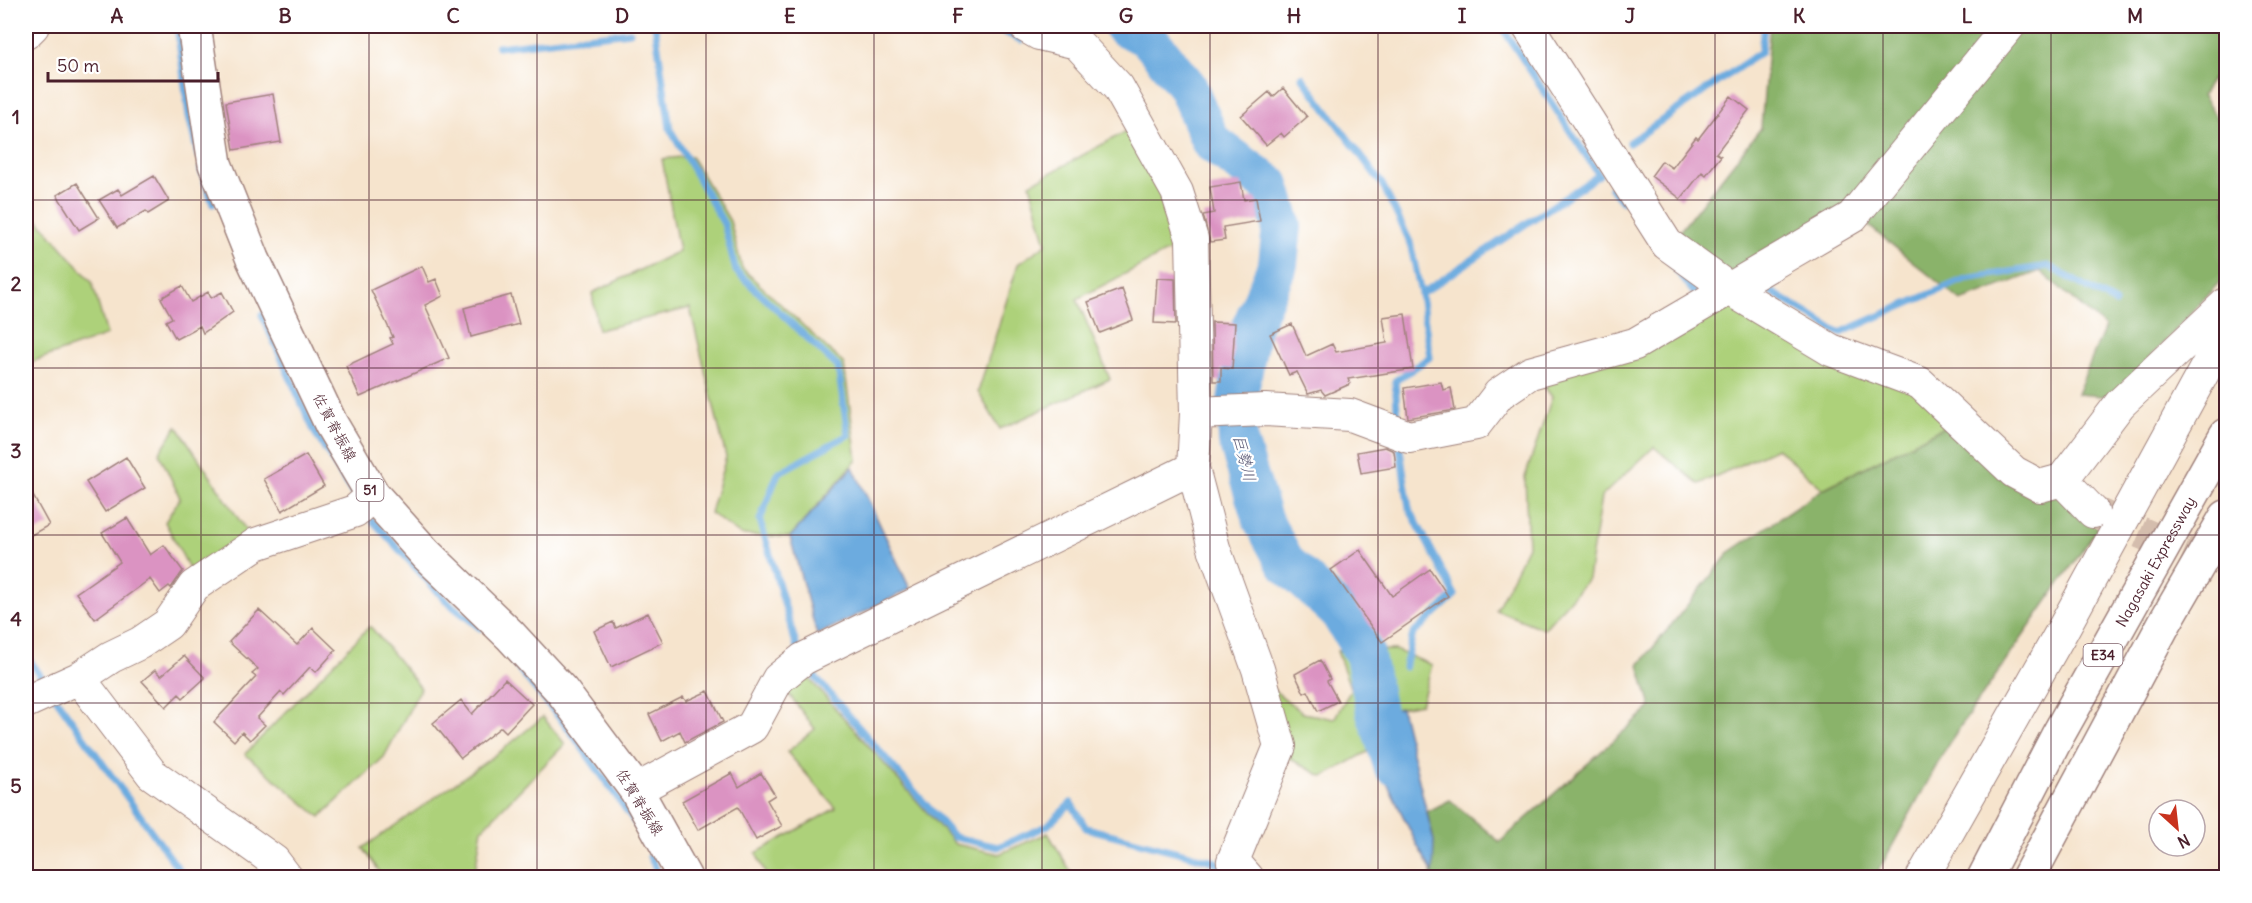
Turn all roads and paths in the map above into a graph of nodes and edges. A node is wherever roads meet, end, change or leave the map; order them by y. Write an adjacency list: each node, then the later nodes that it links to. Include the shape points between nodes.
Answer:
1 (33, 26): 6 (street)
2 (1025, 26): 10 (street, via 1039,34 1077,43 1118,87 1177,192 1192,239)
3 (1528, 26): 7 (street, via 1667,244)
4 (2009, 26): 7 (street, via 1852,217)
5 (200, 31): 14 (main road, 佐賀脊振線 / 51, via 219,175 253,259 330,424)
6 (26, 33)
7 (1731, 290): 10 (street, via 1635,344 1530,373 1499,394 1476,424 1409,437 1350,415 1264,410); 13 (street, via 1831,350 1920,383 2014,472 2040,486)
8 (2226, 304): 13 (street, via 2121,404)
9 (2226, 331): 22 (street)
10 (1204, 413): 12 (street)
11 (2226, 435): 23 (main road, Nagasaki Expressway / E34, via 2058,735)
12 (1193, 468): 18 (street, via 803,659 778,679 752,727); 21 (street, via 1214,548 1258,669 1280,747 1233,861)
13 (2062, 480): 15 (street)
14 (373, 495): 17 (street, via 355,511 256,544 194,586 168,624 140,643); 18 (main road, 佐賀脊振線 / 51, via 562,691)
15 (2093, 512)
16 (2226, 518): 24 (main road, E34)
17 (43, 693): 19 (street, via 274,861)
18 (636, 790): 20 (main road, 佐賀脊振線 / 51)
19 (287, 878)
20 (685, 878)
21 (1248, 878)
22 (1922, 878)
23 (1984, 878)
24 (2028, 878)

